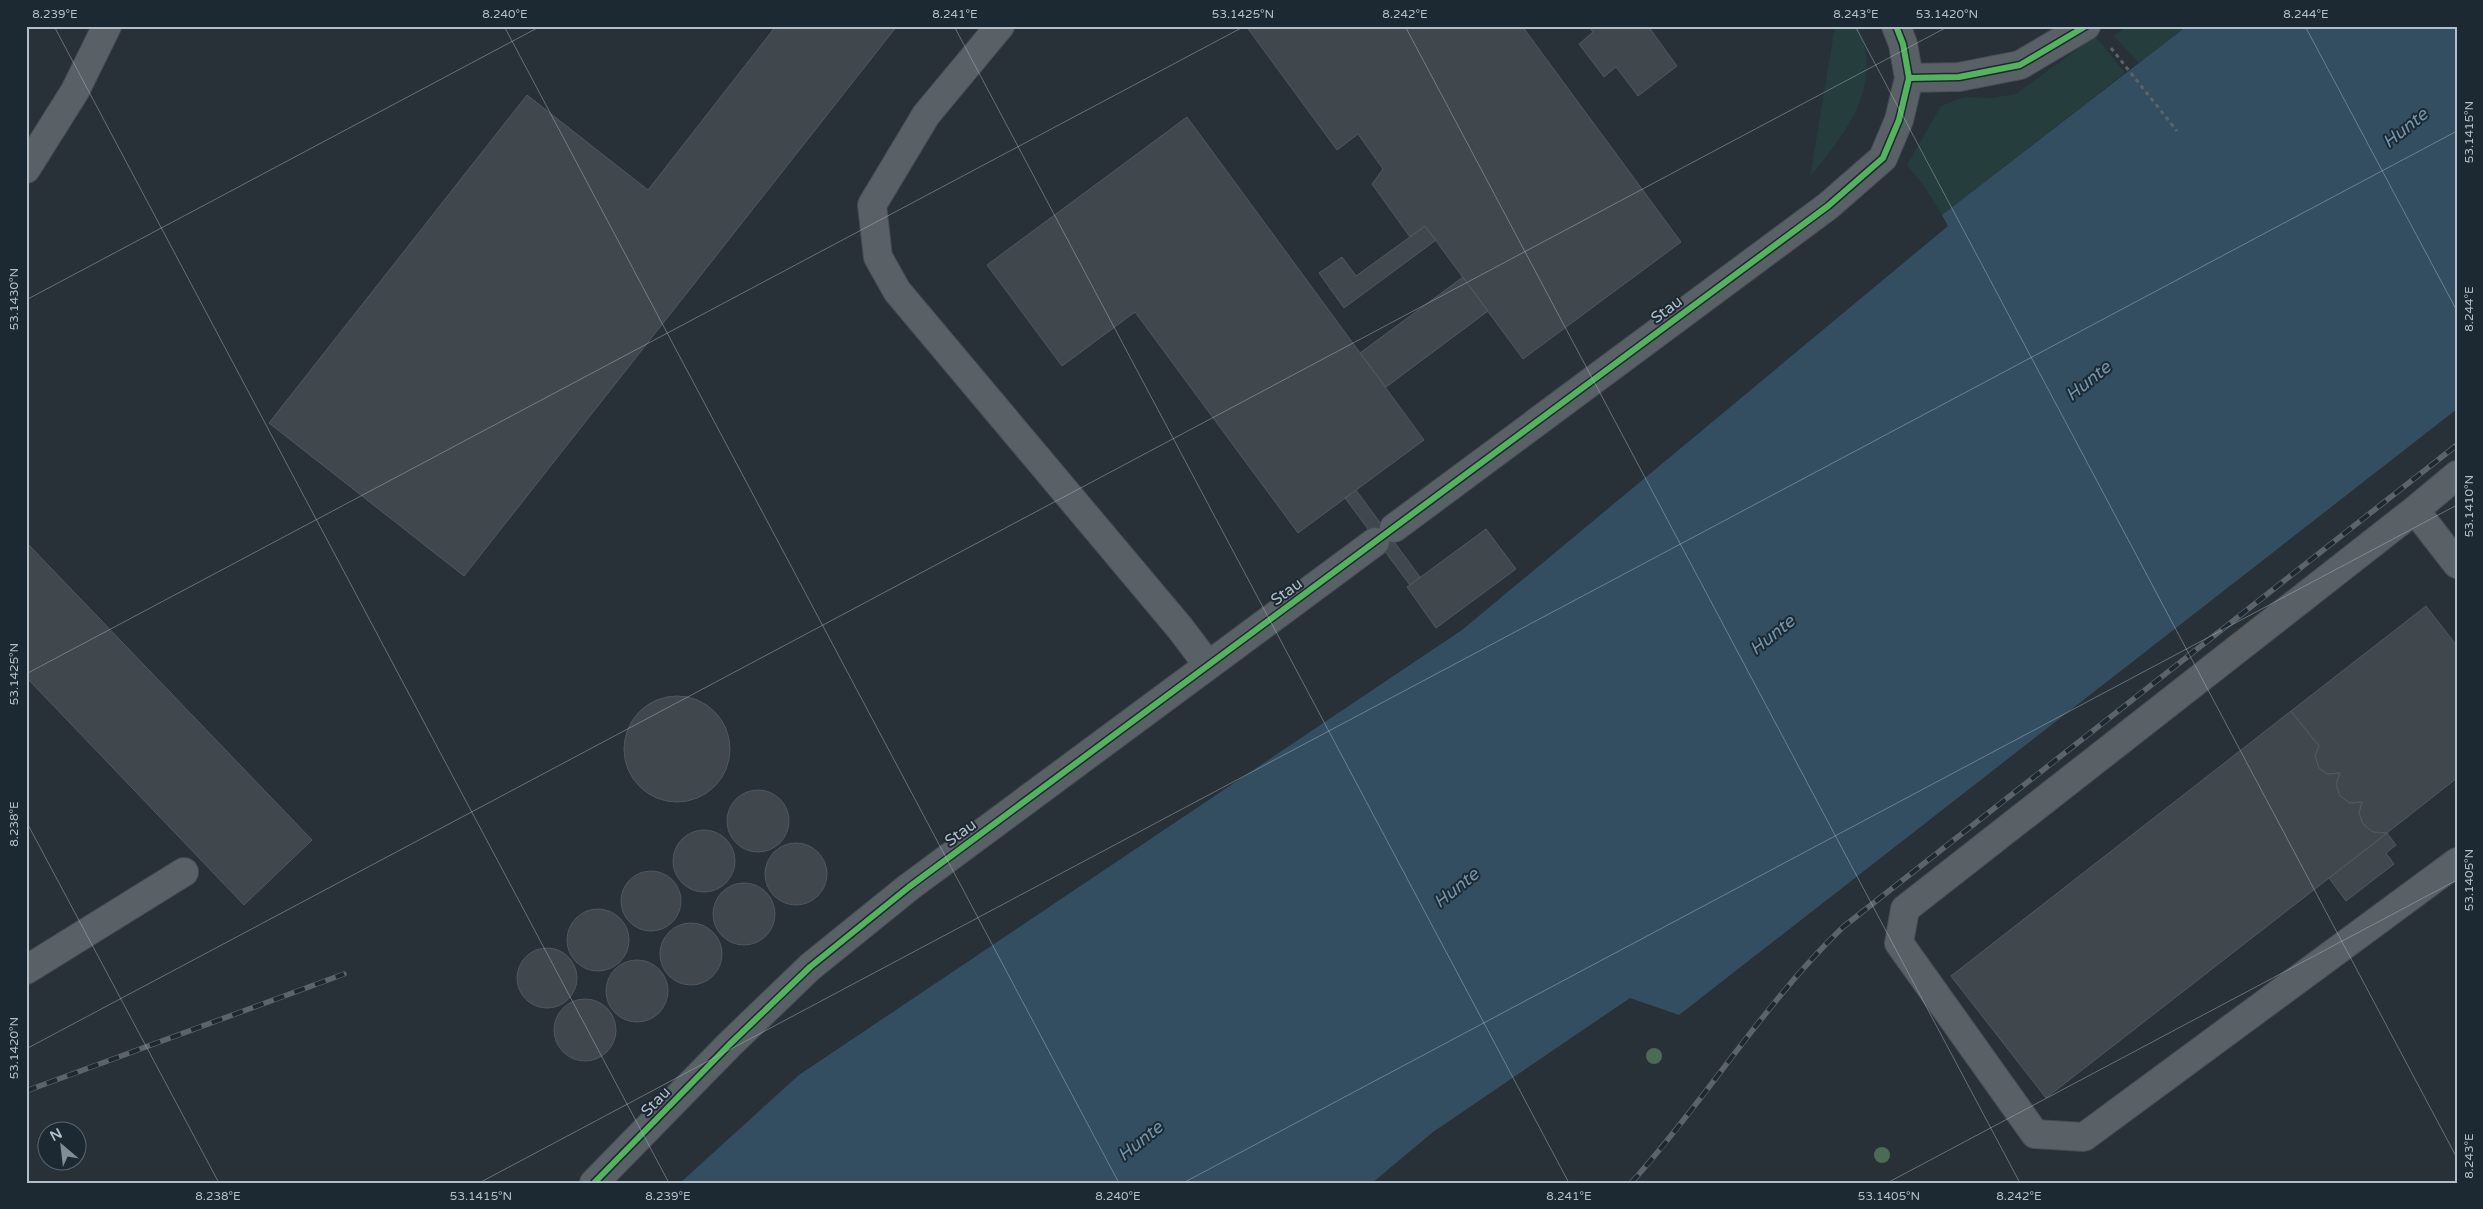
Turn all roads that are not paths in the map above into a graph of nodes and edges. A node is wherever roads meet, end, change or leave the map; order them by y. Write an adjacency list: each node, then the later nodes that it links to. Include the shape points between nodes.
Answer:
1 (107, 26): 6 (street, via 75,90)
2 (1000, 26): 10 (street, via 926,115 872,205 878,257 897,291)
3 (1896, 26): 5 (street)
4 (2086, 26): 5 (street, via 2020,65 1959,77)
5 (1909, 78): 10 (street, Stau, via 1899,120 1883,158 1828,206)
6 (26, 169)
7 (2457, 475): 8 (street)
8 (2415, 510): 9 (street); 11 (street, via 1905,909 1899,943 2035,1134 2084,1137)
9 (2457, 564)
10 (1208, 665): 14 (street, Stau, via 908,887 810,968 729,1045)
11 (2457, 862)
12 (184, 872): 13 (street)
13 (26, 970)
14 (594, 1183)

